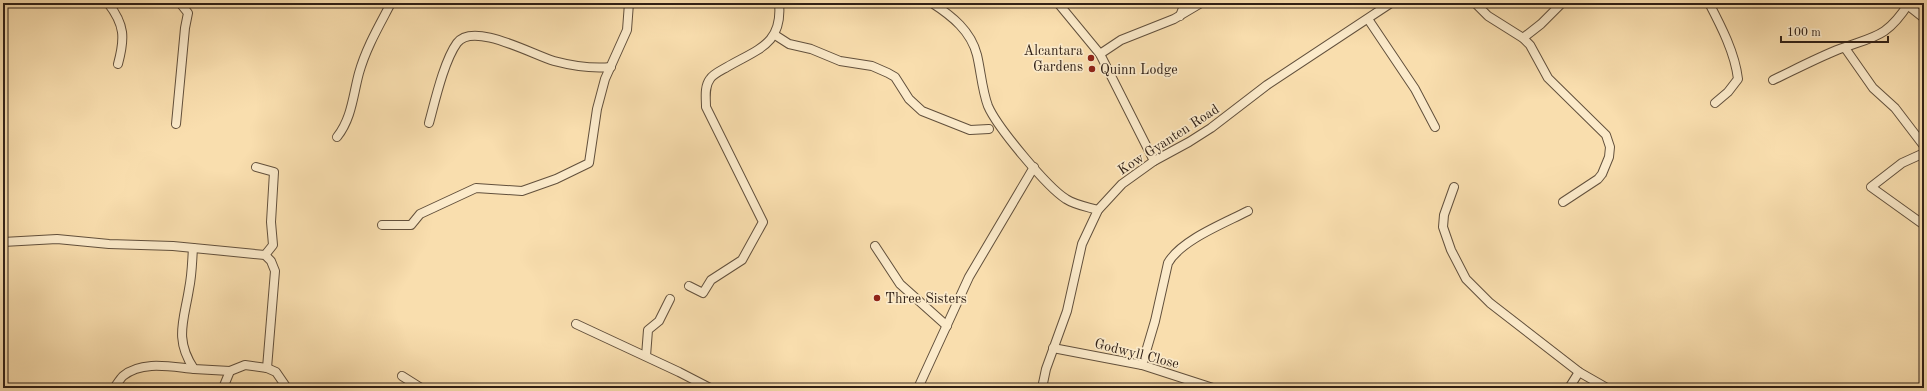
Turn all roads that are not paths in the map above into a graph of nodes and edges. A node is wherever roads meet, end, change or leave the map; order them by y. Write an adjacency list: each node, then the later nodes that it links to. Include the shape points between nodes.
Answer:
1 (108, 3): 22 (street, via 115,12 122,30 124,43)
2 (180, 3): 26 (street, via 188,13)
3 (392, 3): 30 (street, via 367,50 346,127)
4 (629, 3): 23 (street, via 627,30)
5 (779, 3): 18 (street, via 780,20)
6 (932, 3): 34 (street, via 946,12 966,32 977,55 984,95 992,115)
7 (1058, 3): 21 (street)
8 (1185, 3): 15 (street)
9 (1201, 3): 15 (street)
10 (1391, 3): 16 (street, Kow Gyanten Road)
11 (1475, 3): 19 (street, via 1488,16)
12 (1562, 3): 19 (street)
13 (1709, 3): 25 (street, via 1737,65 1738,79)
14 (1907, 3): 17 (street); 20 (street, via 1884,32 1870,40)
15 (1180, 16): 21 (street, via 1122,40)
16 (1368, 18): 28 (street, via 1415,89); 33 (street, Kow Gyanten Road, via 1267,85 1189,142)
17 (1924, 18)
18 (775, 35): 29 (street, via 789,44 811,49 840,61 872,66 888,72 922,111 970,130); 46 (street, via 768,43 715,75 705,91 706,107 763,222 742,260 711,280 703,293)
19 (1523, 38): 37 (street, via 1534,51 1548,78 1609,141 1610,157 1602,174)
20 (1845, 48): 24 (street); 31 (street, via 1873,88 1895,108)
21 (1100, 54): 33 (street)
22 (118, 64)
23 (611, 67): 27 (street, via 595,69 554,61 492,37 471,34 458,42 440,84); 40 (street, via 597,109 589,163 556,179 522,191 476,188 420,214 411,225)
24 (1773, 80)
25 (1715, 103)
26 (176, 124)
27 (429, 124)
28 (1435, 127)
29 (989, 129)
30 (337, 137)
31 (1924, 146)
32 (1924, 152): 41 (street, via 1902,163 1871,187)
33 (1154, 160): 38 (street, Kow Gyanten Road, via 1122,184)
34 (1034, 166): 38 (street, via 1051,187 1068,200); 49 (street, via 969,277)
35 (256, 167): 45 (street, via 274,172 271,222 273,245)
36 (1454, 187): 56 (street, via 1444,215 1443,227 1466,279 1490,303)
37 (1563, 202)
38 (1098, 210): 50 (street, Kow Gyanten Road, via 1082,244 1067,311)
39 (1248, 211): 52 (street, via 1201,236 1172,257)
40 (382, 225)
41 (1924, 225)
42 (3, 242): 44 (street, via 57,239)
43 (875, 246): 49 (street, via 900,284)
44 (193, 248): 45 (street); 54 (street, via 189,288 182,319 182,339 188,360)
45 (265, 255): 53 (street, via 275,271)
46 (689, 286)
47 (670, 299): 51 (street, via 659,321 648,330)
48 (576, 324): 51 (street)
49 (946, 326): 63 (street)
50 (1053, 348): 52 (street, Godwyll Close); 64 (street, Kow Gyanten Road)
51 (646, 356): 62 (street)
52 (1142, 365): 65 (street, Godwyll Close)
53 (267, 368): 55 (street, via 245,365); 60 (street, via 276,372)
54 (194, 369): 55 (street); 58 (street, via 153,366 138,369 124,375)
55 (230, 371): 59 (street)
56 (1578, 372): 66 (street); 67 (street)
57 (402, 376): 61 (street)
58 (114, 388)
59 (223, 388)
60 (287, 388)
61 (421, 388)
62 (710, 388)
63 (918, 388)
64 (1042, 388)
65 (1213, 388)
66 (1569, 388)
67 (1607, 388)

